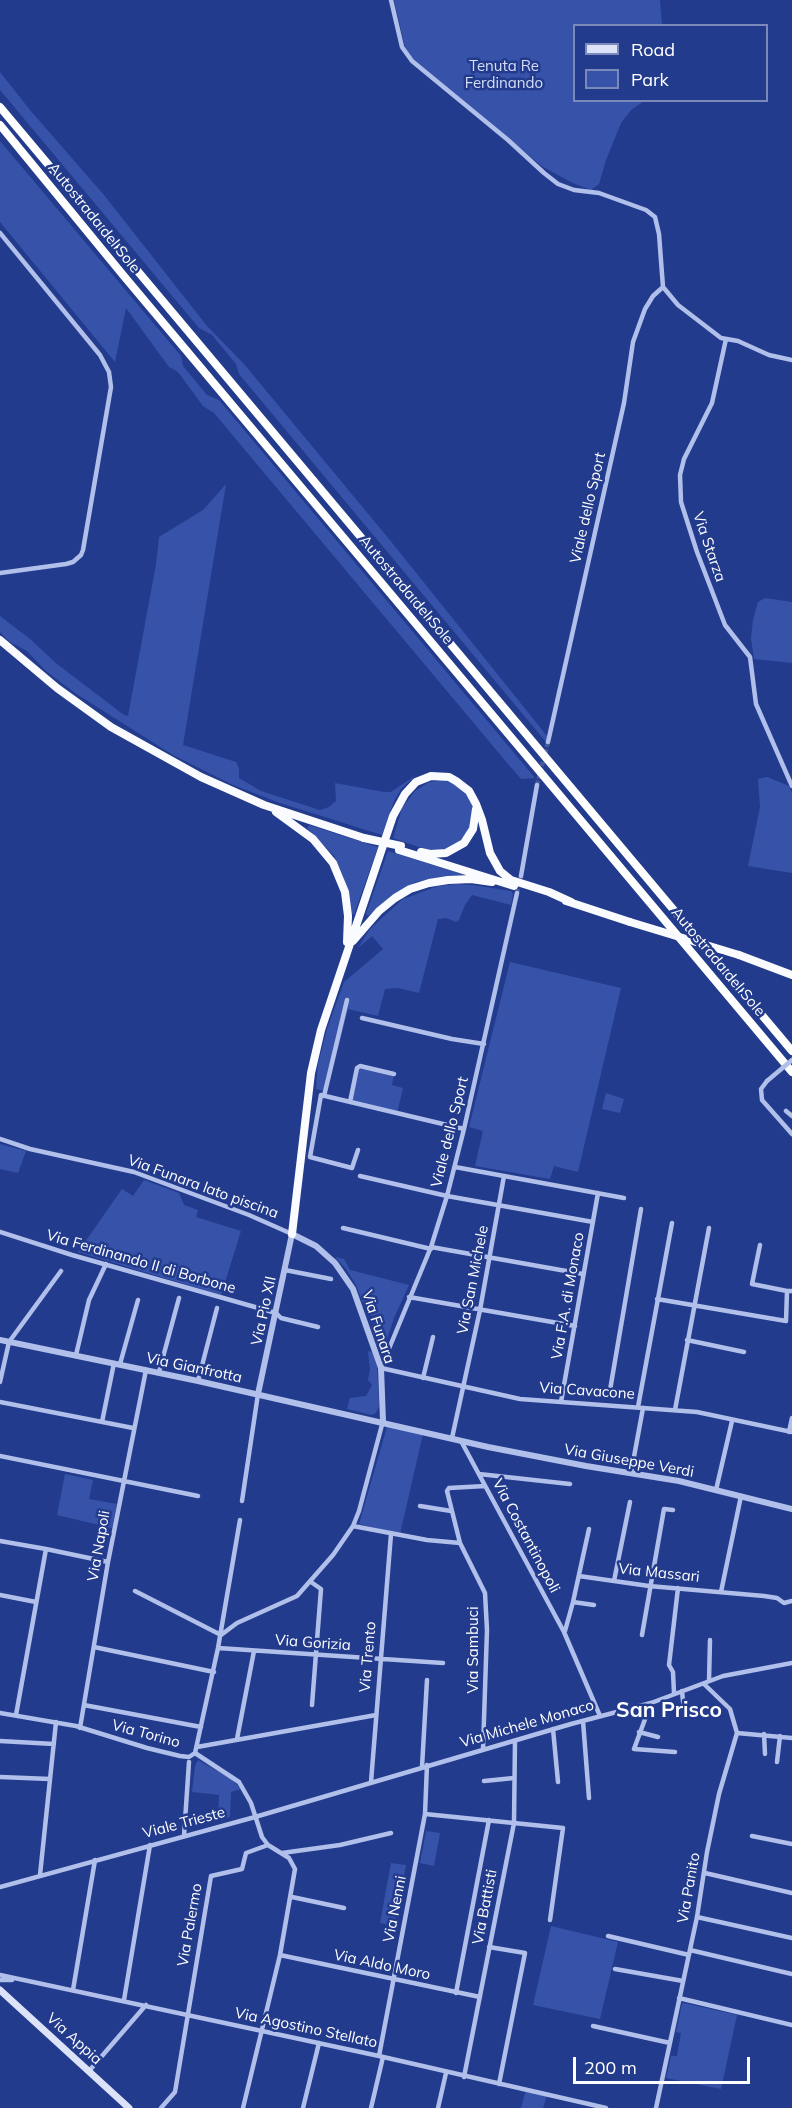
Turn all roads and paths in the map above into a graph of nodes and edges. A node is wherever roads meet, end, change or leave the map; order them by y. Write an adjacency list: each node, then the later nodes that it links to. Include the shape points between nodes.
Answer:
1 (391, 0): 5 (street, via 402,47 412,62 558,184 600,193 655,217)
2 (0, 107): 24 (highway, Autostrada del Sole)
3 (0, 125): 26 (highway, Autostrada del Sole)
4 (0, 233): 8 (street, via 100,355 111,387 83,550 66,564)
5 (663, 287): 6 (street, via 686,312); 10 (street, Viale dello Sport, via 645,309 633,342 624,403)
6 (726, 339): 7 (street); 12 (street, Via Starza, via 712,403 684,459 681,502 725,625 750,657 756,704)
7 (792, 360)
8 (1, 573)
9 (0, 640): 14 (highway, via 111,727 201,777)
10 (548, 742)
11 (537, 786): 16 (street)
12 (792, 786)
13 (476, 804): 15 (highway, via 473,829 458,848 430,854); 18 (highway, via 490,853 500,871 512,880); 19 (highway, via 463,786 449,777 423,778 410,788 397,807)
14 (264, 805): 15 (highway, bridge); 19 (highway, via 313,839 333,863 345,892)
15 (400, 848): 17 (highway, via 484,875)
16 (521, 876)
17 (516, 890): 18 (highway); 19 (highway, via 471,879 421,885 386,904); 23 (street, Viale dello Sport)
18 (571, 902): 20 (highway, bridge)
19 (347, 950): 49 (highway, via 315,1053)
20 (792, 975)
21 (347, 1000): 28 (street)
22 (362, 1018): 23 (street)
23 (484, 1044): 32 (street, Viale dello Sport)
24 (792, 1051)
25 (792, 1060): 33 (street, bridge, via 761,1089 762,1100)
26 (792, 1072)
27 (394, 1074): 29 (street, via 360,1066)
28 (324, 1096): 29 (street); 35 (street, via 321,1095 310,1157 352,1168)
29 (350, 1102): 32 (street)
30 (786, 1111): 31 (street)
31 (792, 1116)
32 (464, 1129): 36 (street, Viale dello Sport)
33 (792, 1134)
34 (0, 1139): 49 (street, Via Funara lato piscina, via 134,1172)
35 (358, 1150)
36 (454, 1167): 38 (street); 40 (street, Viale dello Sport)
37 (360, 1176): 40 (street)
38 (504, 1176): 39 (street); 42 (street, Via San Michele)
39 (598, 1193): 41 (street); 44 (street, Via F.A. di Monaco)
40 (447, 1196): 42 (street); 51 (street, Viale dello Sport)
41 (624, 1198)
42 (499, 1205): 44 (street); 52 (street, Via San Michele)
43 (641, 1209): 85 (street)
44 (593, 1221): 56 (street, Via F.A. di Monaco)
45 (672, 1222): 61 (street)
46 (343, 1228): 51 (street)
47 (709, 1228): 63 (street)
48 (0, 1232): 53 (street, Via Ferdinando II di Borbone)
49 (292, 1233): 54 (street, Via Pio XII); 77 (street, Via Funara, via 316,1246 345,1275)
50 (760, 1245): 58 (street, via 752,1284)
51 (431, 1248): 52 (street); 59 (street, Viale dello Sport)
52 (489, 1257): 56 (street); 65 (street, Via San Michele)
53 (106, 1264): 66 (street, Via Ferdinando II di Borbone); 75 (street, via 89,1300)
54 (285, 1270): 57 (street); 66 (street, Via Pio XII)
55 (60, 1271): 73 (street)
56 (583, 1274): 68 (street, Via F.A. di Monaco)
57 (331, 1279)
58 (789, 1291): 67 (street)
59 (409, 1297): 65 (street); 77 (street, Viale dello Sport)
60 (179, 1298): 79 (street)
61 (657, 1299): 63 (street); 88 (street)
62 (138, 1300): 76 (street)
63 (693, 1305): 67 (street); 72 (street)
64 (217, 1308): 81 (street)
65 (480, 1310): 68 (street); 83 (street, Via San Michele)
66 (276, 1313): 69 (street, Via Ferdinando II di Borbone, via 281,1318); 84 (street, Via Pio XII)
67 (789, 1322)
68 (575, 1326): 87 (street, Via F.A. di Monaco)
69 (318, 1327)
70 (433, 1337): 80 (street)
71 (0, 1340): 73 (street, Via Gianfrotta)
72 (687, 1340): 74 (street); 89 (street)
73 (9, 1342): 75 (street, Via Gianfrotta); 82 (street)
74 (744, 1352)
75 (75, 1355): 76 (street, Via Gianfrotta)
76 (117, 1364): 78 (street, Via Gianfrotta); 93 (street)
77 (381, 1368): 80 (street, Via Cavacone); 91 (street, Via Funara)
78 (146, 1370): 79 (street, Via Gianfrotta); 94 (street, Via Napoli)
79 (159, 1372): 81 (street, Via Gianfrotta)
80 (423, 1378): 83 (street, Via Cavacone)
81 (198, 1381): 84 (street, Via Gianfrotta)
82 (0, 1382)
83 (464, 1387): 87 (street, Via Cavacone, via 520,1399); 96 (street, Via San Michele)
84 (258, 1394): 91 (street, Via Gianfrotta); 107 (street)
85 (609, 1396)
86 (0, 1402): 93 (street)
87 (561, 1402): 88 (street, Via Cavacone)
88 (641, 1407): 89 (street, Via Cavacone); 99 (street)
89 (675, 1410): 92 (street, Via Cavacone)
90 (792, 1418): 95 (street)
91 (383, 1421): 96 (street); 114 (street)
92 (732, 1421): 95 (street, Via Cavacone); 104 (street)
93 (102, 1422): 94 (street)
94 (133, 1428): 101 (street, Via Napoli)
95 (791, 1432)
96 (452, 1438): 97 (street)
97 (461, 1441): 99 (street, Via Giuseppe Verdi); 100 (street, Via Costantinopoli)
98 (0, 1456): 101 (street)
99 (631, 1473): 104 (street, Via Giuseppe Verdi)
100 (479, 1474): 102 (street); 103 (street, Via Costantinopoli)
101 (123, 1481): 105 (street); 120 (street, Via Napoli)
102 (570, 1484)
103 (485, 1486): 111 (street, Via Sambuci, via 447,1489); 133 (street, Via Costantinopoli)
104 (716, 1490): 106 (street, Via Giuseppe Verdi)
105 (198, 1496)
106 (741, 1496): 110 (street, Via Giuseppe Verdi); 127 (street)
107 (242, 1501)
108 (630, 1502): 122 (street)
109 (420, 1506): 111 (street)
110 (792, 1509)
111 (451, 1510): 118 (street, Via Sambuci)
112 (673, 1510): 124 (street, via 664,1509)
113 (240, 1520): 134 (street)
114 (353, 1526): 116 (street); 123 (street)
115 (589, 1529): 121 (street)
116 (391, 1534): 118 (street); 141 (street, Via Trento)
117 (0, 1541): 119 (street)
118 (460, 1543): 173 (street, Via Sambuci, via 485,1593)
119 (46, 1549): 120 (street); 130 (street)
120 (108, 1562): 137 (street, Via Napoli)
121 (579, 1576): 122 (street, Via Massari); 131 (street)
122 (614, 1581): 124 (street, Via Massari)
123 (311, 1582): 134 (street, via 297,1596 237,1623); 140 (street, via 321,1588)
124 (649, 1586): 125 (street, Via Massari); 135 (street)
125 (678, 1588): 127 (street, Via Massari); 149 (street, via 669,1665)
126 (135, 1591): 134 (street)
127 (721, 1592): 129 (street, Via Massari)
128 (0, 1595): 130 (street)
129 (792, 1601)
130 (36, 1602): 155 (street)
131 (573, 1602): 132 (street); 133 (street)
132 (594, 1605)
133 (564, 1632): 157 (street, Via Costantinopoli)
134 (221, 1635): 138 (street)
135 (642, 1635)
136 (710, 1640): 146 (street)
137 (94, 1647): 144 (street); 151 (street, Via Napoli)
138 (218, 1648): 139 (street, Via Gorizia); 144 (street)
139 (254, 1651): 140 (street, Via Gorizia); 169 (street)
140 (316, 1655): 141 (street, Via Gorizia); 152 (street)
141 (380, 1659): 142 (street, Via Gorizia); 156 (street, Via Trento)
142 (443, 1663)
143 (792, 1663): 146 (street, Via Michele Monaco, via 735,1672)
144 (214, 1672): 160 (street)
145 (427, 1680): 179 (street, Via Nenni)
146 (710, 1682): 147 (street, Via Michele Monaco)
147 (704, 1684): 148 (street, Via Michele Monaco); 164 (street, via 730,1710)
148 (682, 1691): 149 (street, Via Michele Monaco); 153 (street)
149 (674, 1693): 150 (street, Via Michele Monaco)
150 (651, 1703): 157 (street, Via Michele Monaco); 163 (street)
151 (84, 1705): 160 (street); 161 (street, Via Napoli)
152 (312, 1705)
153 (684, 1711)
154 (0, 1713): 155 (street, Via Torino)
155 (16, 1715): 159 (street, Via Torino)
156 (376, 1715): 169 (street); 184 (street, Via Trento)
157 (600, 1716): 158 (street, Via Michele Monaco)
158 (583, 1721): 162 (street, Via Michele Monaco); 186 (street)
159 (56, 1722): 161 (street, Via Torino); 172 (street)
160 (201, 1727): 174 (street)
161 (80, 1728): 174 (street, Via Torino, via 180,1756 189,1757)
162 (554, 1729): 171 (street, Via Michele Monaco); 185 (street)
163 (639, 1732): 167 (street); 175 (street, via 634,1749)
164 (737, 1733): 165 (street); 199 (street, Via Panito, via 719,1794)
165 (764, 1734): 166 (street); 176 (street)
166 (780, 1736): 168 (street); 178 (street)
167 (658, 1737)
168 (792, 1738)
169 (237, 1739): 174 (street)
170 (0, 1741): 172 (street)
171 (515, 1741): 173 (street, Via Michele Monaco); 181 (street, Via Battisti)
172 (54, 1744): 182 (street)
173 (483, 1749): 179 (street, Via Michele Monaco)
174 (196, 1750): 188 (street, Via Torino, via 239,1782)
175 (675, 1752)
176 (765, 1754)
177 (189, 1762): 192 (street)
178 (777, 1762)
179 (425, 1766): 184 (street, Via Michele Monaco); 187 (street, Via Nenni)
180 (0, 1777): 182 (street)
181 (514, 1778): 183 (street); 190 (street, Via Battisti)
182 (50, 1779): 200 (street)
183 (484, 1781)
184 (372, 1782): 188 (street, Viale Trieste)
185 (558, 1782)
186 (590, 1798)
187 (425, 1814): 189 (street); 215 (street, Via Nenni)
188 (255, 1816): 192 (street, Viale Trieste); 196 (street, Via Torino)
189 (489, 1820): 190 (street); 221 (street)
190 (514, 1823): 206 (street, via 563,1828); 209 (street, Via Battisti)
191 (391, 1833): 197 (street)
192 (184, 1836): 195 (street, Viale Trieste)
193 (752, 1836): 194 (street)
194 (792, 1844)
195 (150, 1845): 198 (street, Viale Trieste); 224 (street)
196 (268, 1845): 197 (street); 226 (street, Via Palermo, via 246,1853 242,1869 211,1876)
197 (282, 1853): 203 (street, via 295,1869)
198 (95, 1860): 200 (street, Viale Trieste); 220 (street)
199 (705, 1873): 202 (street); 205 (street, Via Panito)
200 (40, 1875): 201 (street, Viale Trieste)
201 (0, 1887)
202 (792, 1893)
203 (292, 1897): 204 (street); 211 (street)
204 (344, 1908)
205 (697, 1917): 208 (street); 210 (street, Via Panito)
206 (550, 1920)
207 (608, 1936): 210 (street)
208 (792, 1938)
209 (489, 1947): 222 (street, Via Battisti); 236 (street, via 525,1953)
210 (689, 1953): 213 (street); 218 (street, Via Panito)
211 (280, 1955): 215 (street, Via Aldo Moro); 229 (street)
212 (615, 1969): 218 (street)
213 (792, 1974)
214 (0, 1975): 217 (street, Via Agostino Stellato)
215 (394, 1979): 221 (street, Via Aldo Moro); 232 (street, Via Nenni)
216 (0, 1980): 217 (street)
217 (26, 1980): 220 (street, Via Agostino Stellato)
218 (683, 1981): 223 (street, Via Panito)
219 (0, 1990): 233 (main road, Via Appia)
220 (72, 1990): 224 (street, Via Agostino Stellato)
221 (456, 1993): 222 (street, Via Aldo Moro)
222 (480, 1997): 235 (street, Via Battisti)
223 (679, 1998): 227 (street); 231 (street, Via Panito)
224 (124, 2000): 225 (street, Via Agostino Stellato)
225 (146, 2005): 226 (street, Via Agostino Stellato); 233 (street)
226 (187, 2014): 229 (street, Via Agostino Stellato); 238 (street, via 175,2092)
227 (792, 2025)
228 (593, 2026): 231 (street)
229 (262, 2031): 230 (street, Via Agostino Stellato); 239 (street)
230 (319, 2043): 232 (street, Via Agostino Stellato); 240 (street)
231 (670, 2043): 244 (street, Via Panito)
232 (381, 2057): 234 (street, Via Agostino Stellato); 241 (street, Via Nenni)
233 (88, 2071): 237 (main road, Via Appia)
234 (446, 2073): 235 (street, Via Agostino Stellato); 242 (street)
235 (465, 2077): 236 (street, Via Agostino Stellato)
236 (499, 2084): 243 (street, Via Agostino Stellato)
237 (129, 2108)
238 (161, 2108)
239 (243, 2108)
240 (303, 2108)
241 (371, 2108)
242 (438, 2108)
243 (606, 2108)
244 (656, 2108)

